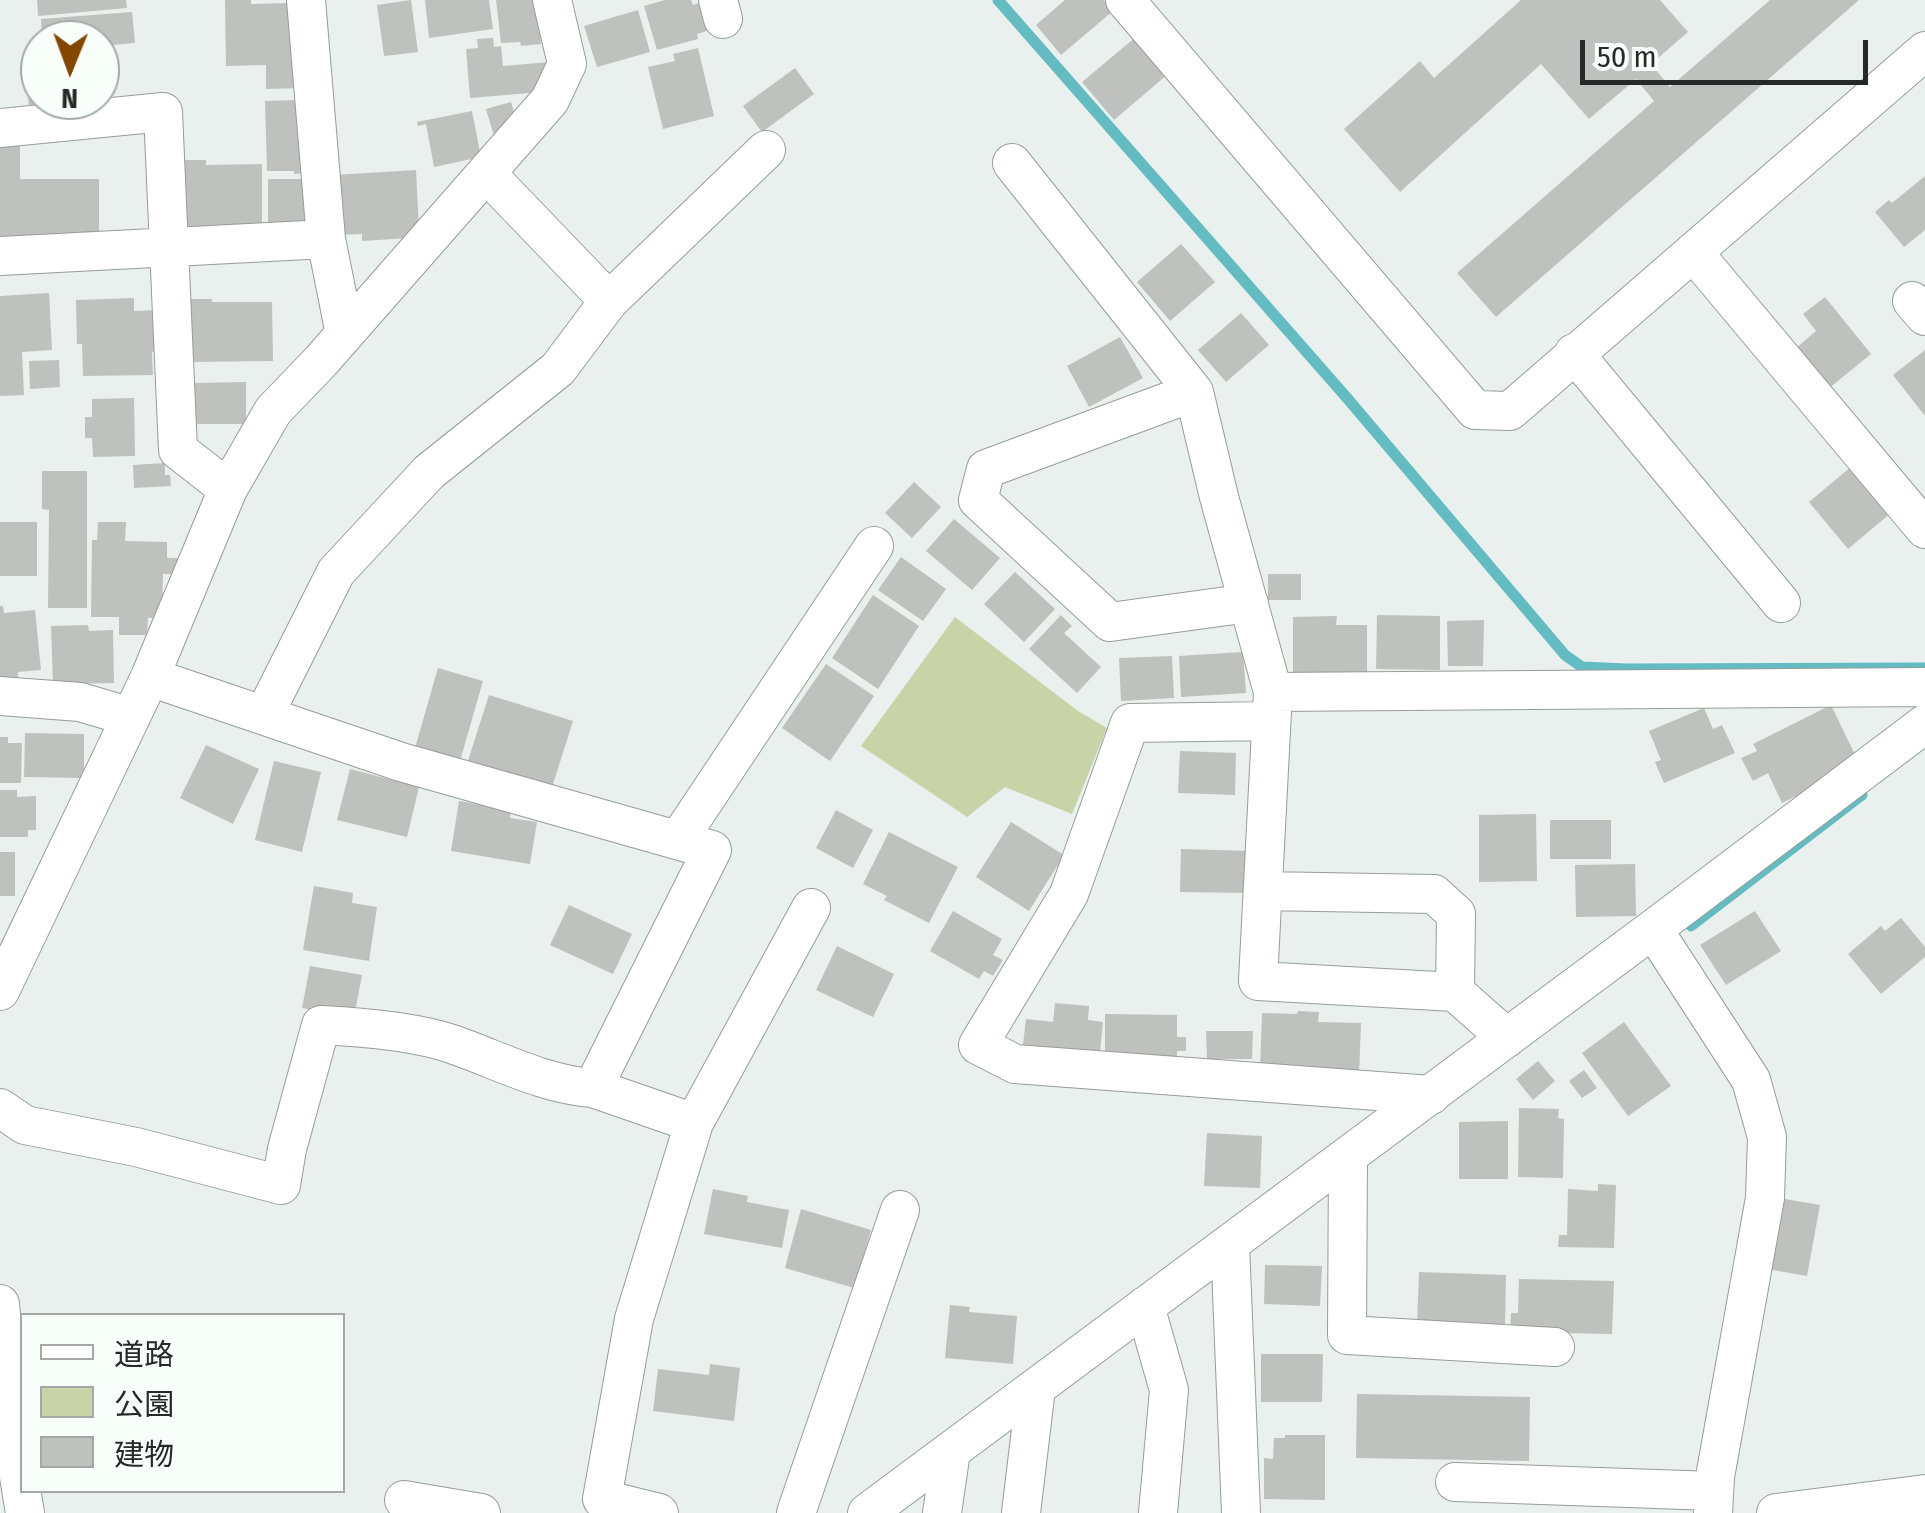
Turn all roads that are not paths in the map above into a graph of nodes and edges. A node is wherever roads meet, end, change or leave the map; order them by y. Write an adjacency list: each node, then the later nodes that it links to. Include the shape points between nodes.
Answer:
1 (306, 0): 9 (street)
2 (552, 0): 8 (street, via 567,64 550,100)
3 (1125, 0): 15 (street, via 1475,410 1510,411)
4 (1925, 52): 11 (street)
5 (0, 128): 10 (street, via 163,112)
6 (766, 150): 13 (street)
7 (1012, 163): 16 (street)
8 (486, 173): 13 (street); 14 (street)
9 (326, 240): 10 (street); 14 (street)
10 (170, 248): 12 (street); 17 (street, via 178,450)
11 (1693, 252): 15 (street); 18 (street)
12 (0, 256)
13 (609, 300): 26 (street, via 558,368 429,472 336,572)
14 (345, 334): 17 (street, via 272,412)
15 (1574, 352): 21 (street)
16 (1194, 392): 20 (street); 20 (street, via 986,469 978,500 1110,622)
17 (228, 489): 22 (street)
18 (1925, 529)
19 (874, 546): 29 (street)
20 (1249, 603): 25 (street)
21 (1781, 603)
22 (150, 677): 26 (street); 27 (street)
23 (1925, 687): 25 (street)
24 (0, 696): 27 (street, via 80,702)
25 (1272, 707): 30 (street); 37 (street, via 1130,723 1069,894 978,1044 1016,1064)
26 (264, 715): 29 (street, via 401,762)
27 (131, 717): 33 (street)
28 (1925, 724): 32 (street)
29 (678, 840): 36 (street, via 712,850)
30 (1263, 891): 34 (street, via 1434,894 1456,914); 34 (street, via 1258,981)
31 (812, 908): 39 (street)
32 (1654, 929): 35 (street); 53 (street, via 1751,1080 1768,1138 1765,1198)
33 (0, 991)
34 (1454, 992): 35 (street)
35 (1507, 1038): 37 (street)
36 (593, 1088): 38 (street, via 570,1086 447,1042 321,1025 281,1186 136,1146 26,1125); 39 (street)
37 (1430, 1095): 40 (street)
38 (0, 1108)
39 (694, 1123): 54 (street, via 634,1318)
40 (1348, 1156): 42 (street); 45 (street, via 1347,1335)
41 (900, 1210): 57 (street)
42 (1230, 1244): 44 (street); 62 (street)
43 (0, 1304): 47 (street)
44 (1145, 1306): 46 (street); 61 (street, via 1168,1390)
45 (1556, 1347)
46 (1036, 1388): 48 (street); 60 (street)
47 (6, 1434): 50 (street)
48 (951, 1451): 58 (street); 59 (street)
49 (1456, 1482): 53 (street)
50 (20, 1492)
51 (1925, 1494): 63 (street)
52 (404, 1500): 55 (street)
53 (1714, 1502)
54 (600, 1506): 56 (street)
55 (482, 1513)
56 (660, 1513)
57 (796, 1513)
58 (868, 1513)
59 (942, 1513)
60 (1021, 1513)
61 (1158, 1513)
62 (1241, 1513)
63 (1776, 1513)

